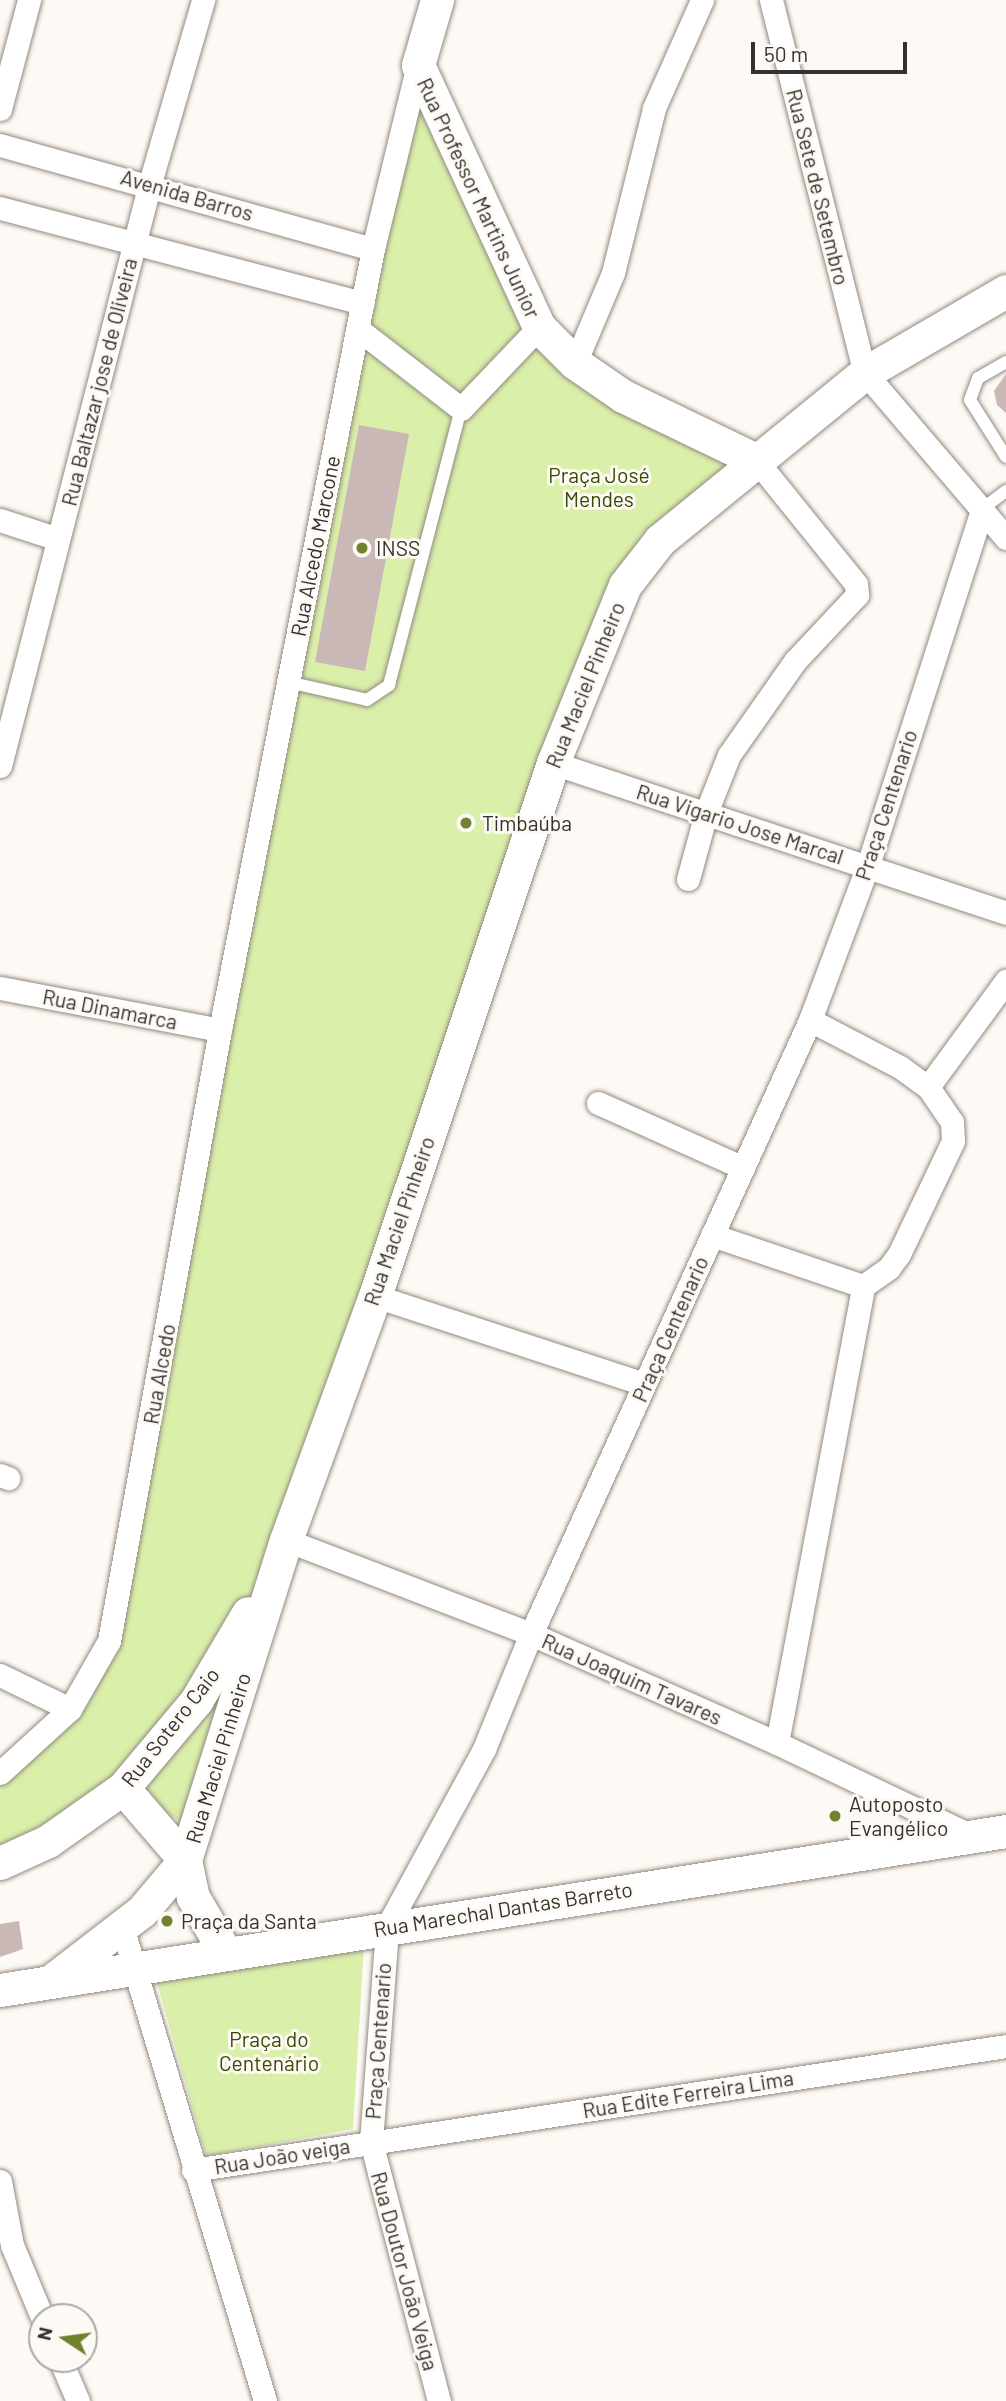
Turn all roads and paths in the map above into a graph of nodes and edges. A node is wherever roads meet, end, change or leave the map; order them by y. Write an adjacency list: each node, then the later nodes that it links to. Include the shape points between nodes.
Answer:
1 (29, 0): 7 (street)
2 (203, 0): 9 (street, Rua Baltazar jose de Oliveira)
3 (437, 0): 6 (street)
4 (702, 0): 18 (street, via 654,108 613,273)
5 (771, 0): 19 (street, Rua Sete de Setembro)
6 (418, 65): 12 (street, Rua Alcedo Marcone); 15 (street, Rua Professor Martins Junior)
7 (0, 109)
8 (0, 145): 9 (street, Avenida Barros)
9 (150, 183): 11 (street, Rua Baltazar jose de Oliveira); 12 (street, Avenida Barros)
10 (0, 208): 11 (street)
11 (134, 243): 14 (street); 27 (street, Rua Baltazar jose de Oliveira)
12 (373, 249): 14 (street, Rua Alcedo Marcone)
13 (1006, 291): 19 (street, Rua Maciel Pinheiro)
14 (363, 303): 16 (street, Rua Alcedo Marcone)
15 (539, 327): 18 (street, Rua Professor Martins Junior); 20 (street)
16 (358, 329): 20 (street); 28 (street, Rua Alcedo Marcone)
17 (1006, 362): 21 (lane, via 978,378 970,400)
18 (575, 363): 22 (street, Rua Professor Martins Junior, via 623,396)
19 (865, 373): 22 (street, Rua Maciel Pinheiro); 24 (street)
20 (461, 408): 28 (lane, via 389,685 367,700)
21 (1006, 457)
22 (756, 460): 29 (street, Rua Maciel Pinheiro, via 660,540 625,585); 31 (street, via 856,584 857,595 755,712 729,755)
23 (1006, 491): 24 (lane)
24 (982, 509): 26 (street); 32 (street, Praça Centenario)
25 (0, 520): 27 (street)
26 (1006, 538)
27 (58, 539): 30 (street, Rua Baltazar jose de Oliveira)
28 (288, 682): 38 (street, Rua Alcedo Marcone)
29 (552, 762): 31 (street, Rua Vigario Jose Marcal); 44 (street, Rua Maciel Pinheiro)
30 (0, 766)
31 (706, 813): 32 (street, Rua Vigario Jose Marcal); 33 (street)
32 (868, 865): 34 (street, Rua Vigario Jose Marcal); 37 (street, Praça Centenario)
33 (688, 879)
34 (1006, 913)
35 (1006, 981): 39 (street)
36 (0, 988): 38 (street, Rua Dinamarca)
37 (810, 1020): 39 (street, via 900,1067); 41 (street, Praça Centenario)
38 (220, 1030): 49 (street, Rua Alcedo, via 109,1641)
39 (928, 1087): 43 (street, via 948,1114 953,1141 899,1254 889,1268)
40 (598, 1103): 41 (street)
41 (743, 1168): 42 (street, Praça Centenario)
42 (712, 1235): 43 (street); 45 (street, Praça Centenario)
43 (863, 1286): 50 (street)
44 (375, 1296): 45 (street); 46 (street, Rua Maciel Pinheiro)
45 (645, 1384): 47 (street, Praça Centenario)
46 (286, 1539): 47 (street, Rua Joaquim Tavares); 52 (street, Rua Sotero Caio, via 202,1691); 55 (street, Rua Maciel Pinheiro)
47 (531, 1634): 50 (street, Rua Joaquim Tavares); 58 (street, Praça Centenario, via 459,1801)
48 (0, 1675): 49 (street)
49 (70, 1709): 51 (street, Rua Alcedo)
50 (777, 1743): 54 (street, Rua Joaquim Tavares)
51 (0, 1773)
52 (123, 1788): 55 (street); 56 (street, Rua Sotero Caio, via 48,1841)
53 (1006, 1831): 54 (street, Rua Marechal Dantas Barreto)
54 (970, 1835): 58 (street, Rua Marechal Dantas Barreto)
55 (185, 1860): 57 (street, Rua Maciel Pinheiro); 59 (street, via 193,1897)
56 (0, 1863)
57 (122, 1927): 60 (street); 61 (street, Rua Maciel Pinheiro)
58 (387, 1927): 59 (street, Rua Marechal Dantas Barreto); 64 (street, Praça Centenario)
59 (225, 1952): 60 (street, Rua Marechal Dantas Barreto)
60 (136, 1968): 61 (street, Rua Marechal Dantas Barreto); 65 (street)
61 (51, 1981): 62 (street, Rua Marechal Dantas Barreto)
62 (0, 1990)
63 (1006, 2046): 64 (street, Rua Edite Ferreira Lima)
64 (371, 2142): 65 (street, Rua João veiga); 71 (street, Rua Doutor João Veiga)
65 (193, 2170): 70 (street)
66 (0, 2181): 67 (street, via 12,2245)
67 (36, 2303)
68 (66, 2373): 69 (street)
69 (78, 2401)
70 (265, 2401)
71 (439, 2401)

